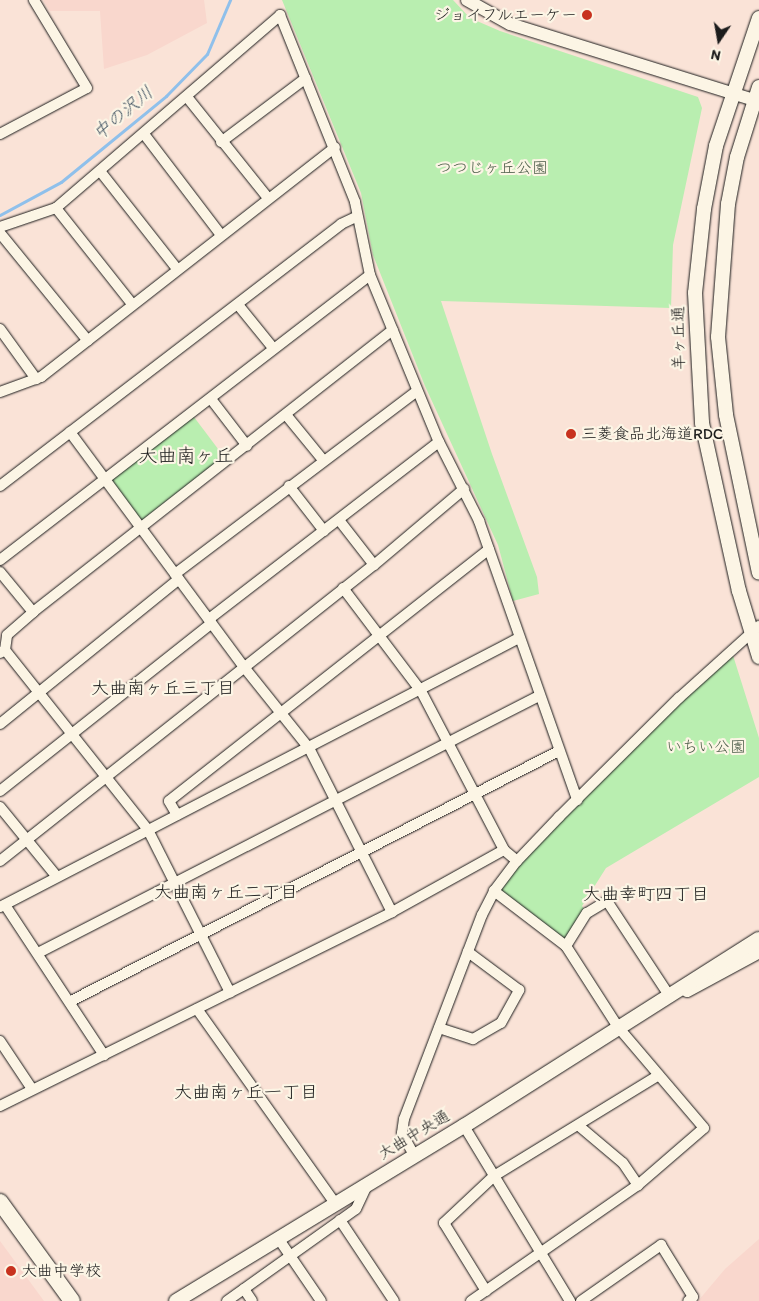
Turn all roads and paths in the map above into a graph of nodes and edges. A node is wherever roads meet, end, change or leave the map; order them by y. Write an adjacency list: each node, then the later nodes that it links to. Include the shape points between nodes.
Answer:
1 (34, 0): 8 (street, via 87,88)
2 (467, 0): 5 (street, via 510,24)
3 (759, 18): 5 (main road, 羊ヶ丘通)
4 (306, 78): 7 (street, via 280,15); 10 (street); 11 (street)
5 (732, 94): 6 (street); 52 (main road, 羊ヶ丘通, via 716,146 700,240 696,293 698,383 711,471)
6 (757, 94): 47 (main road, via 728,204 718,337 726,415)
7 (187, 97): 9 (street); 10 (street)
8 (0, 134)
9 (144, 134): 12 (street); 18 (street)
10 (221, 142): 13 (street)
11 (335, 147): 13 (street); 15 (street)
12 (100, 171): 14 (street); 19 (street)
13 (268, 198): 18 (street)
14 (56, 208): 16 (street); 21 (street)
15 (356, 217): 20 (street); 22 (street, via 341,224)
16 (0, 227)
17 (0, 233): 25 (street)
18 (221, 235): 19 (street)
19 (177, 269): 21 (street)
20 (370, 275): 24 (street); 26 (street)
21 (132, 304): 25 (street)
22 (238, 306): 26 (street); 32 (street)
23 (0, 329): 27 (street)
24 (393, 330): 29 (street); 31 (street)
25 (88, 342): 27 (street)
26 (273, 348): 30 (street)
27 (36, 379): 28 (street)
28 (0, 392)
29 (417, 392): 33 (street); 35 (street)
30 (211, 399): 34 (street); 36 (street)
31 (286, 416): 34 (street); 35 (street)
32 (70, 432): 36 (street); 37 (street)
33 (439, 442): 39 (street); 40 (street)
34 (247, 446): 41 (street)
35 (323, 460): 38 (street)
36 (105, 480): 41 (street); 44 (street)
37 (0, 486)
38 (289, 486): 42 (street); 48 (street)
39 (464, 489): 43 (street); 45 (street)
40 (339, 520): 42 (street); 45 (street)
41 (141, 528): 48 (street); 50 (street)
42 (324, 531): 51 (street)
43 (489, 549): 53 (street); 55 (street)
44 (0, 560)
45 (374, 565): 49 (street)
46 (0, 572): 50 (street)
47 (759, 573)
48 (177, 577): 51 (street); 60 (street)
49 (343, 588): 53 (street); 58 (street)
50 (33, 612): 54 (street)
51 (211, 621): 58 (street); 64 (street)
52 (755, 629): 57 (main road, 羊ヶ丘通); 71 (street, via 679,698)
53 (380, 634): 59 (street); 62 (street)
54 (3, 635): 56 (street)
55 (519, 638): 59 (street); 61 (street)
56 (2, 651): 60 (street)
57 (759, 658)
58 (244, 667): 62 (street); 68 (street)
59 (421, 691): 65 (street); 66 (street)
60 (39, 693): 63 (street); 64 (street)
61 (540, 696): 65 (street); 67 (street)
62 (281, 714): 66 (street); 74 (street, via 170,801)
63 (0, 724)
64 (72, 735): 68 (street); 69 (street)
65 (449, 742): 70 (street); 72 (street)
66 (309, 748): 72 (street); 74 (street)
67 (559, 750): 70 (street); 71 (street)
68 (106, 778): 75 (street); 76 (street)
69 (0, 791)
70 (475, 793): 77 (street); 78 (street)
71 (577, 800): 80 (street)
72 (335, 801): 78 (street); 82 (street)
73 (0, 807): 76 (street)
74 (177, 815): 75 (street)
75 (148, 830): 81 (street); 82 (street)
76 (27, 840): 79 (street); 81 (street)
77 (504, 850): 80 (street); 85 (street)
78 (361, 852): 85 (street); 86 (street)
79 (0, 861)
80 (517, 861): 83 (street)
81 (57, 877): 84 (street)
82 (176, 884): 86 (street); 91 (street)
83 (494, 891): 88 (street); 90 (street)
84 (2, 906): 91 (street)
85 (392, 912): 92 (street)
86 (202, 933): 92 (street); 94 (street)
87 (759, 939): 93 (main road, 大曲中央通, via 700,974)
88 (566, 946): 93 (street, via 587,913 607,901); 96 (street)
89 (759, 951): 93 (main road, 大曲中央通, via 705,983)
90 (468, 952): 97 (street); 97 (street, via 519,990 501,1023 474,1039)
91 (38, 953): 94 (street)
92 (230, 992): 95 (street)
93 (670, 997): 96 (main road, 大曲中央通)
94 (71, 1001): 99 (street)
95 (197, 1010): 99 (street); 110 (street)
96 (618, 1027): 100 (street); 103 (main road, 大曲中央通)
97 (439, 1028): 105 (street, via 404,1119 402,1133)
98 (0, 1041): 101 (street)
99 (104, 1054): 101 (street)
100 (659, 1075): 104 (street); 108 (street, via 704,1128)
101 (32, 1089): 102 (street)
102 (0, 1106)
103 (464, 1126): 105 (main road, 大曲中央通); 106 (street)
104 (579, 1126): 106 (street); 108 (street, via 623,1163)
105 (414, 1155): 107 (main road, 大曲中央通)
106 (494, 1176): 114 (street); 117 (street, via 444,1223)
107 (369, 1182): 110 (main road, 大曲中央通); 112 (street, via 356,1209)
108 (638, 1185): 114 (street)
109 (0, 1202): 119 (highway)
110 (335, 1203): 113 (main road, 大曲中央通)
111 (0, 1219): 118 (highway)
112 (340, 1220): 115 (street); 124 (street)
113 (278, 1238): 115 (street); 120 (main road, 大曲中央通)
114 (539, 1253): 117 (street); 126 (street)
115 (291, 1256): 116 (street); 123 (street)
116 (244, 1289): 121 (street); 122 (street)
117 (486, 1291): 125 (street)
118 (58, 1301)
119 (72, 1301)
120 (176, 1301)
121 (227, 1301)
122 (252, 1301)
123 (321, 1301)
124 (394, 1301)
125 (471, 1301)
126 (570, 1301)
127 (581, 1301): 128 (street, via 661,1245 693,1297)
128 (688, 1301)

